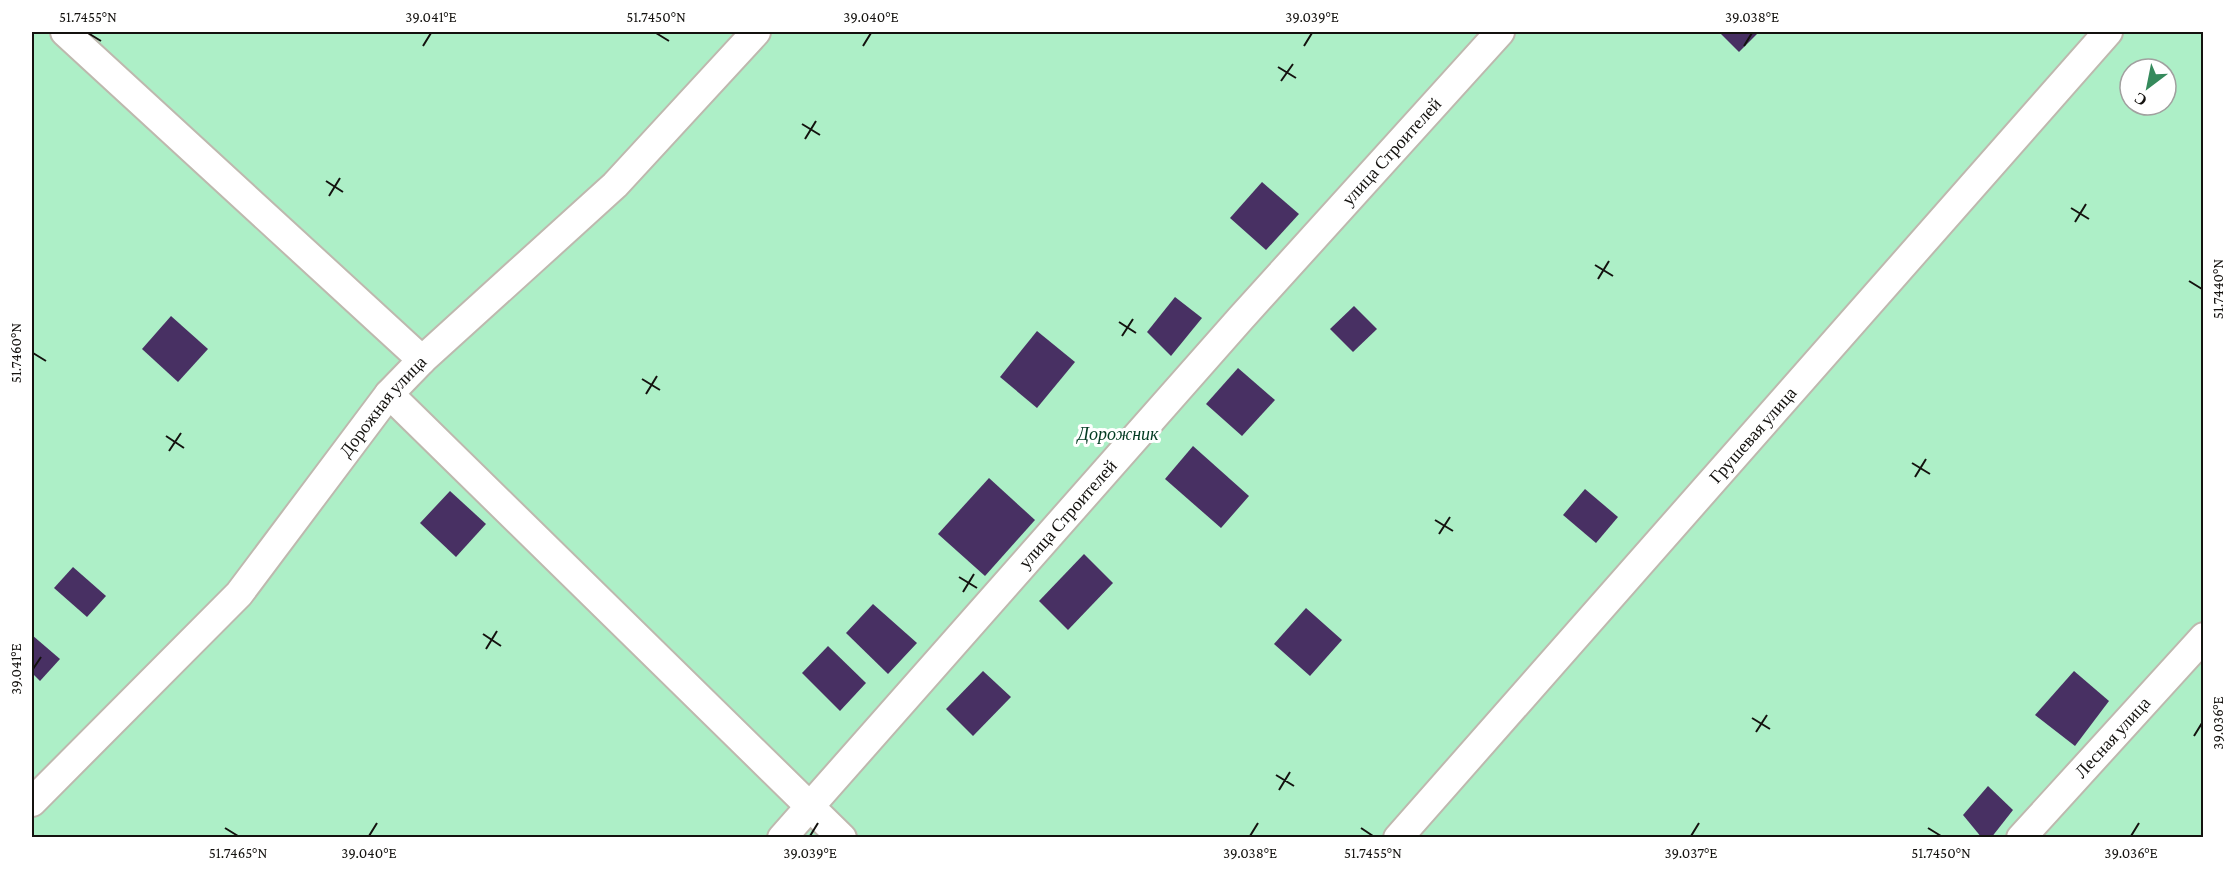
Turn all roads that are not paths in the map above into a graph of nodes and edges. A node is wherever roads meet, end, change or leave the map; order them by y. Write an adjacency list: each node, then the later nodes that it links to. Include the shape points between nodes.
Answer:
1 (65, 32): 5 (street)
2 (756, 32): 5 (street, Дорожная улица, via 615,185)
3 (1500, 32): 9 (street, улица Строителей, via 1241,318)
4 (2108, 32): 12 (street, Грушевая улица)
5 (422, 360): 6 (street, Дорожная улица)
6 (389, 394): 8 (street, Дорожная улица, via 239,594); 9 (street)
7 (2204, 637): 13 (street, Лесная улица)
8 (32, 802)
9 (810, 806): 10 (street, улица Строителей); 11 (street)
10 (782, 837)
11 (842, 837)
12 (1398, 837)
13 (2021, 837)

